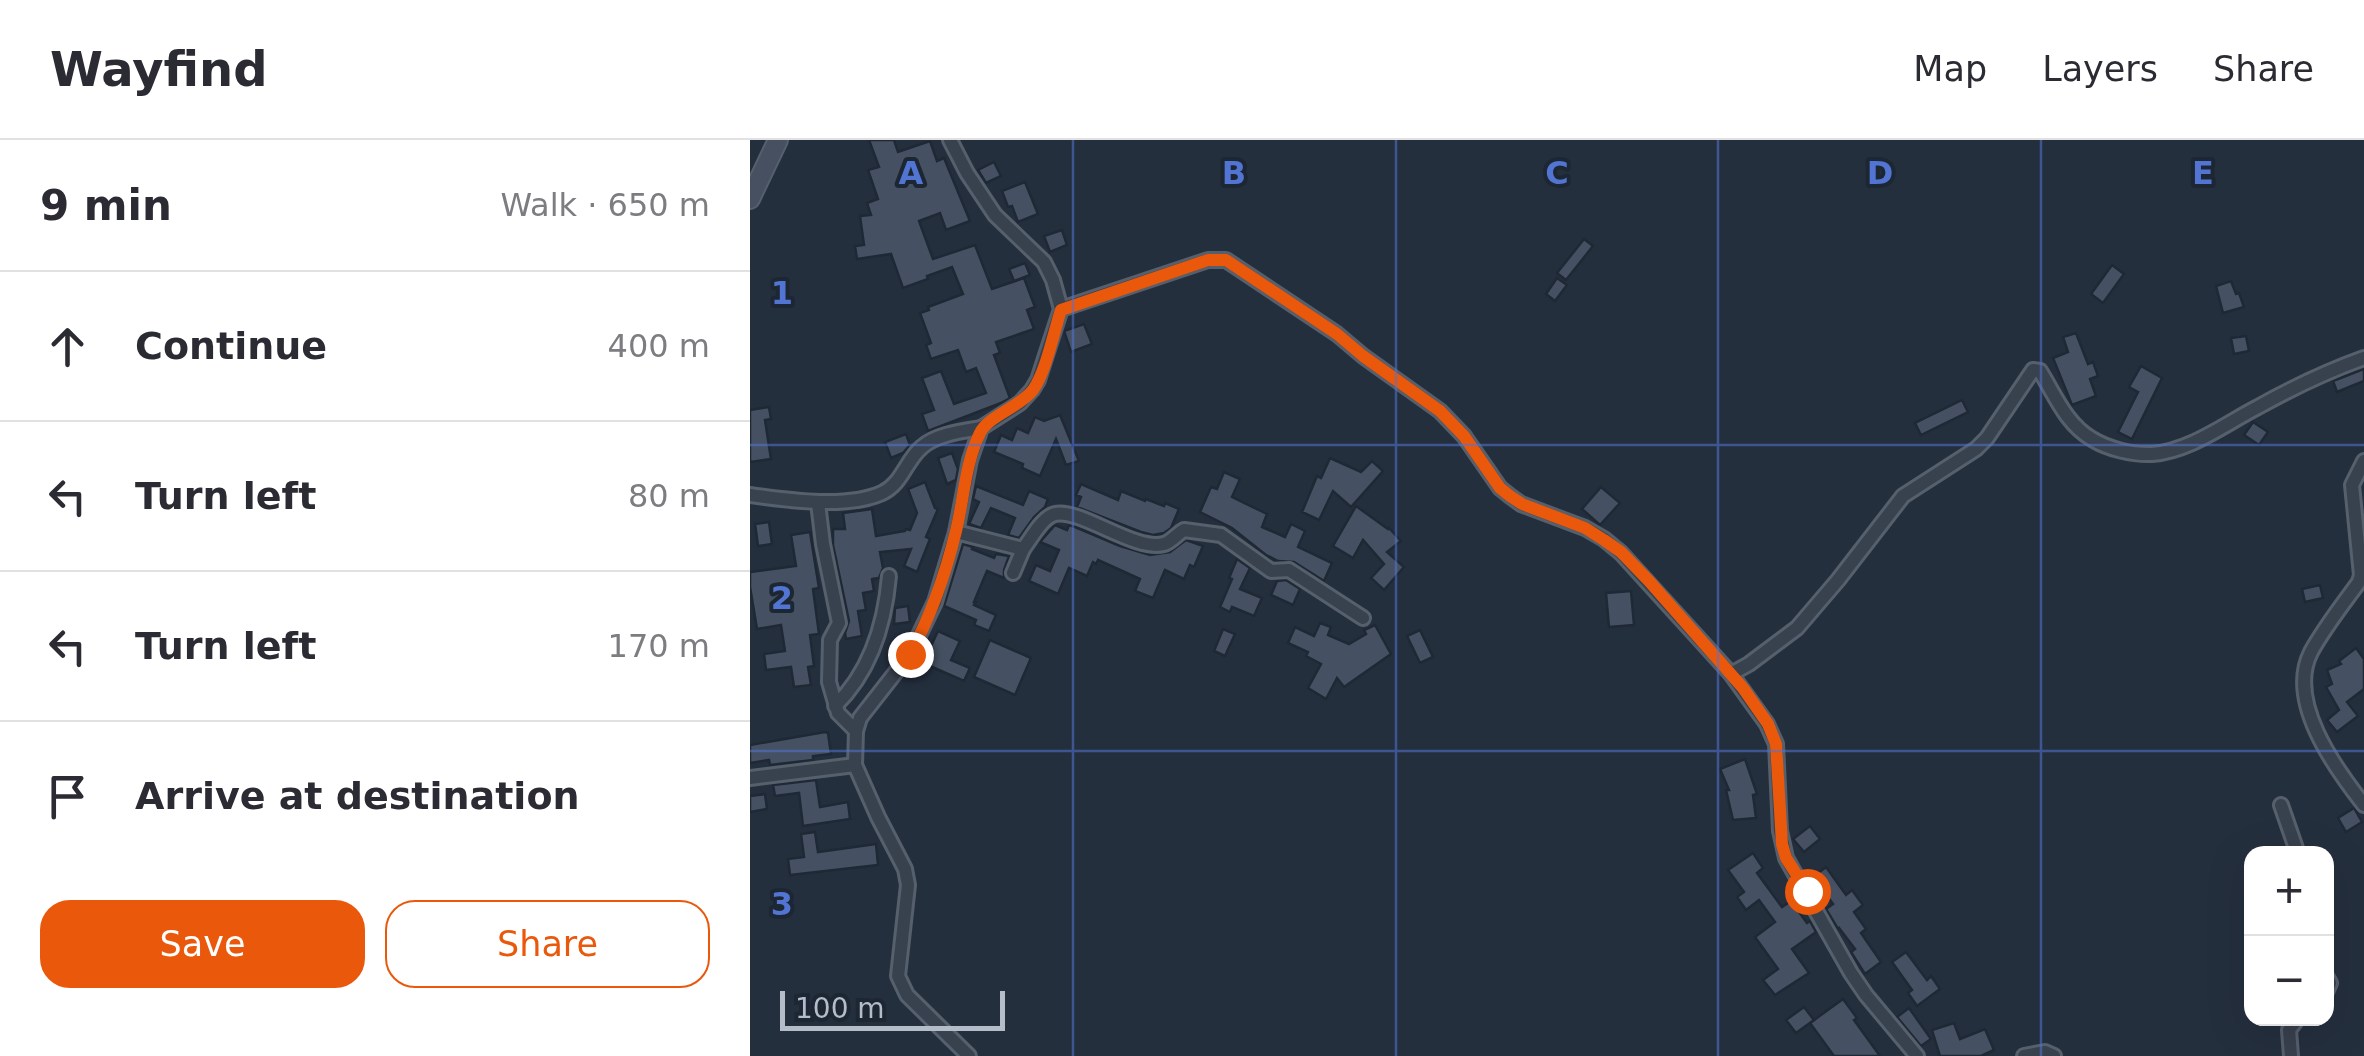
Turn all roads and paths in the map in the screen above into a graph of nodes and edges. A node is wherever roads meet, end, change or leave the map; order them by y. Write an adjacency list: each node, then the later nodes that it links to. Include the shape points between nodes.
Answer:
1 (778, 140): 3 (street)
2 (950, 140): 4 (street, via 995,215 1044,262)
3 (750, 199)
4 (1061, 310): 6 (street, via 1032,390); 15 (street, via 1208,260 1235,264 1440,411 1510,496 1585,528 1621,552)
5 (2364, 358): 15 (street, via 2192,442 2150,454 2092,439 2033,370 1987,438 1903,496 1797,628)
6 (982, 428): 9 (street, via 927,443 882,493); 10 (street)
7 (2364, 461): 21 (street, via 2352,485 2361,574 2312,652 2304,681 2308,711)
8 (750, 495): 9 (street)
9 (818, 503): 16 (street, via 839,623 828,650)
10 (956, 532): 11 (street); 17 (street, via 914,648)
11 (1023, 549): 12 (street); 14 (street, via 1056,513 1154,544 1184,530 1216,534)
12 (1013, 573)
13 (889, 576): 16 (street, via 872,651)
14 (1363, 618)
15 (1731, 674): 25 (street, via 1776,744 1786,858 1866,995)
16 (835, 706): 17 (street)
17 (856, 731): 18 (street)
18 (854, 766): 19 (street); 24 (street, via 905,869 901,985)
19 (750, 778)
20 (2281, 805): 22 (street)
21 (2364, 805)
22 (2295, 846)
23 (2292, 1026): 28 (street)
24 (970, 1056)
25 (1917, 1056)
26 (2024, 1056): 27 (street)
27 (2054, 1056)
28 (2291, 1056)

